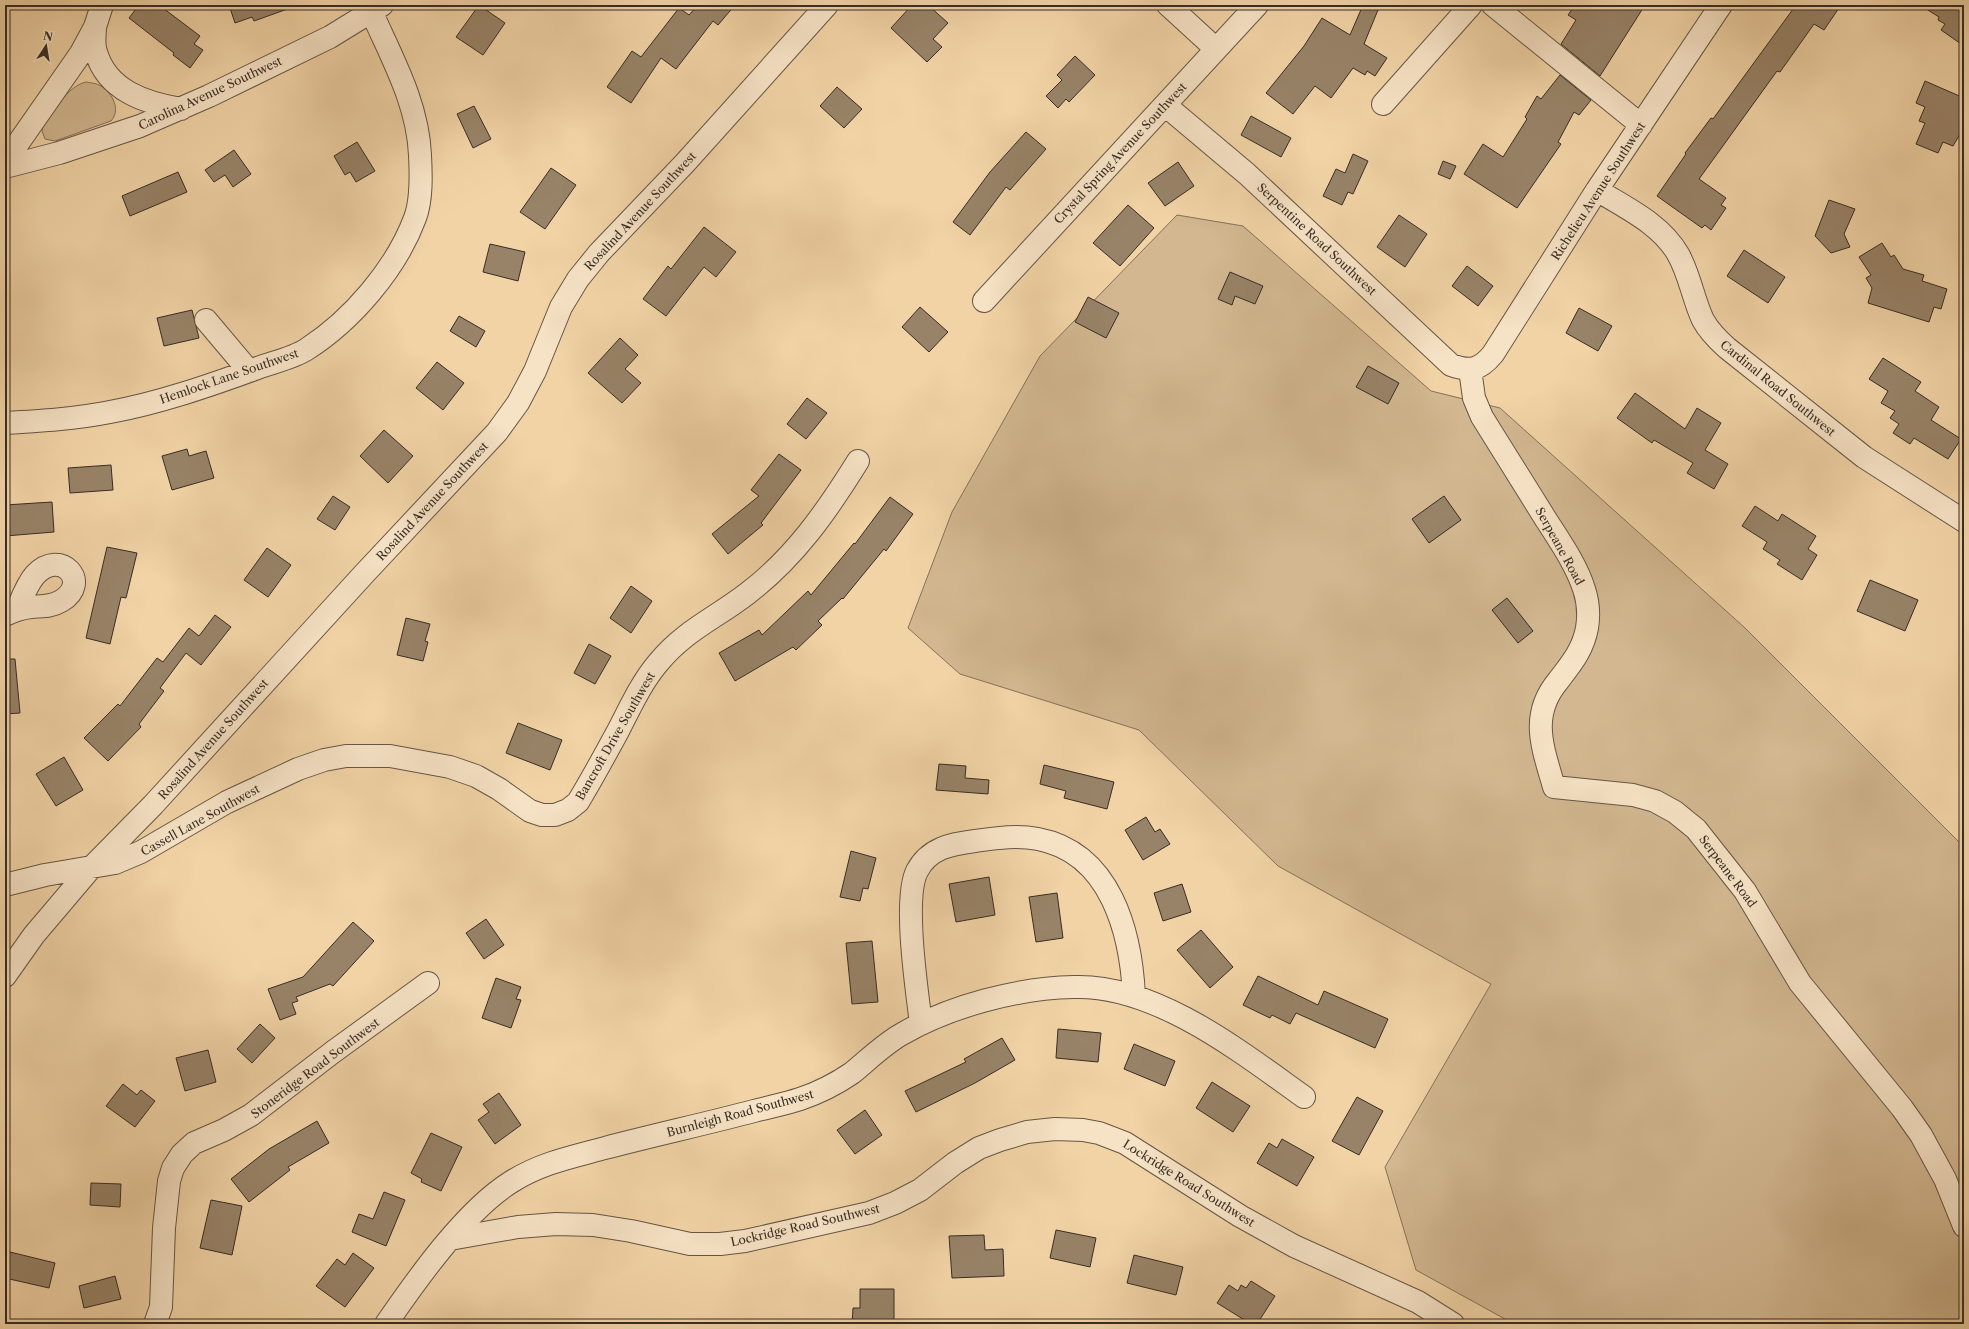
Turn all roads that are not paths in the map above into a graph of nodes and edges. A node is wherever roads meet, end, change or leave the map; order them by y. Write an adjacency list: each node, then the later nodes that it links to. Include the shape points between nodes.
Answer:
1 (102, 5): 9 (street)
2 (827, 5): 26 (street, Rosalind Avenue Southwest, via 578,279 561,307 535,371 518,403 497,432 153,805)
3 (1168, 5): 10 (street)
4 (1257, 5): 10 (street, Crystal Spring Avenue Southwest)
5 (1471, 5): 12 (street)
6 (1493, 5): 14 (street)
7 (1721, 5): 14 (street, Richelieu Avenue Southwest)
8 (377, 9): 13 (street, Carolina Avenue Southwest, via 330,37); 21 (street, Hemlock Lane Southwest, via 416,123 420,154 420,186 416,216 382,278 334,329 306,350)
9 (95, 27): 13 (street, via 95,51 102,68 116,83 134,97 155,104); 15 (street, via 81,53)
10 (1216, 49): 11 (street, Crystal Spring Avenue Southwest)
11 (1165, 104): 18 (street, Crystal Spring Avenue Southwest); 20 (street, Serpentine Road Southwest, via 1247,174 1451,365)
12 (1383, 104)
13 (181, 108): 16 (street, Carolina Avenue Southwest, via 140,126 59,153)
14 (1641, 124): 17 (street, Richelieu Avenue Southwest)
15 (5, 162)
16 (5, 167)
17 (1597, 190): 20 (street, Richelieu Avenue Southwest, via 1493,354 1486,362); 24 (street, Cardinal Road Southwest, via 1665,236 1678,253 1704,320 1718,340 1864,457)
18 (984, 301)
19 (206, 320): 21 (street)
20 (1470, 369): 33 (street, Serpeane Road, via 1474,398 1482,417 1579,576 1588,609 1582,647 1573,663 1550,691 1540,720 1540,737 1554,787 1633,795 1655,801 1675,812 1696,829 1745,891 1800,983 1921,1135 1945,1179)
21 (249, 371): 22 (street, Hemlock Lane Southwest, via 147,404 110,412 56,420)
22 (5, 423)
23 (858, 461): 25 (street, Bancroft Drive Southwest, via 821,518 777,569 747,594 677,642 657,664 640,688 578,802 568,810)
24 (1964, 521)
25 (549, 815): 26 (street, Cassell Lane Southwest, via 530,811 487,782 450,767 390,756 346,756 298,769 227,802 141,852 115,863)
26 (90, 869): 27 (street, Cassell Lane Southwest, via 45,875); 28 (street, Rosalind Avenue Southwest, via 34,935)
27 (5, 886)
28 (5, 976)
29 (428, 983): 35 (street, Stoneridge Road Southwest, via 252,1115 194,1143 182,1154 173,1168 169,1181 164,1228 161,1307)
30 (1134, 996): 31 (street, Burnleigh Road Southwest, via 1075,986 1032,991 947,1012); 31 (street, via 1128,943 1119,914 1098,874 1082,859 1064,848 1039,839 1013,836 953,844 934,852 925,859 917,872 913,882 913,958); 32 (street, Burnleigh Road Southwest, via 1194,1024 1237,1050)
31 (921, 1024): 34 (street, Burnleigh Road Southwest, via 900,1035 850,1074 826,1088 799,1099 572,1155 540,1166 510,1183 488,1200)
32 (1304, 1097)
33 (1964, 1226)
34 (450, 1239): 36 (street, Burnleigh Road Southwest); 37 (street, Lockridge Road Southwest, via 518,1227 556,1224 593,1225 690,1244 744,1241 869,1213 895,1203 920,1190 955,1163 980,1148 1000,1140 1027,1132 1083,1130 1099,1132 1125,1142 1240,1216 1294,1246 1418,1302)
35 (155, 1324)
36 (386, 1324)
37 (1453, 1324)

